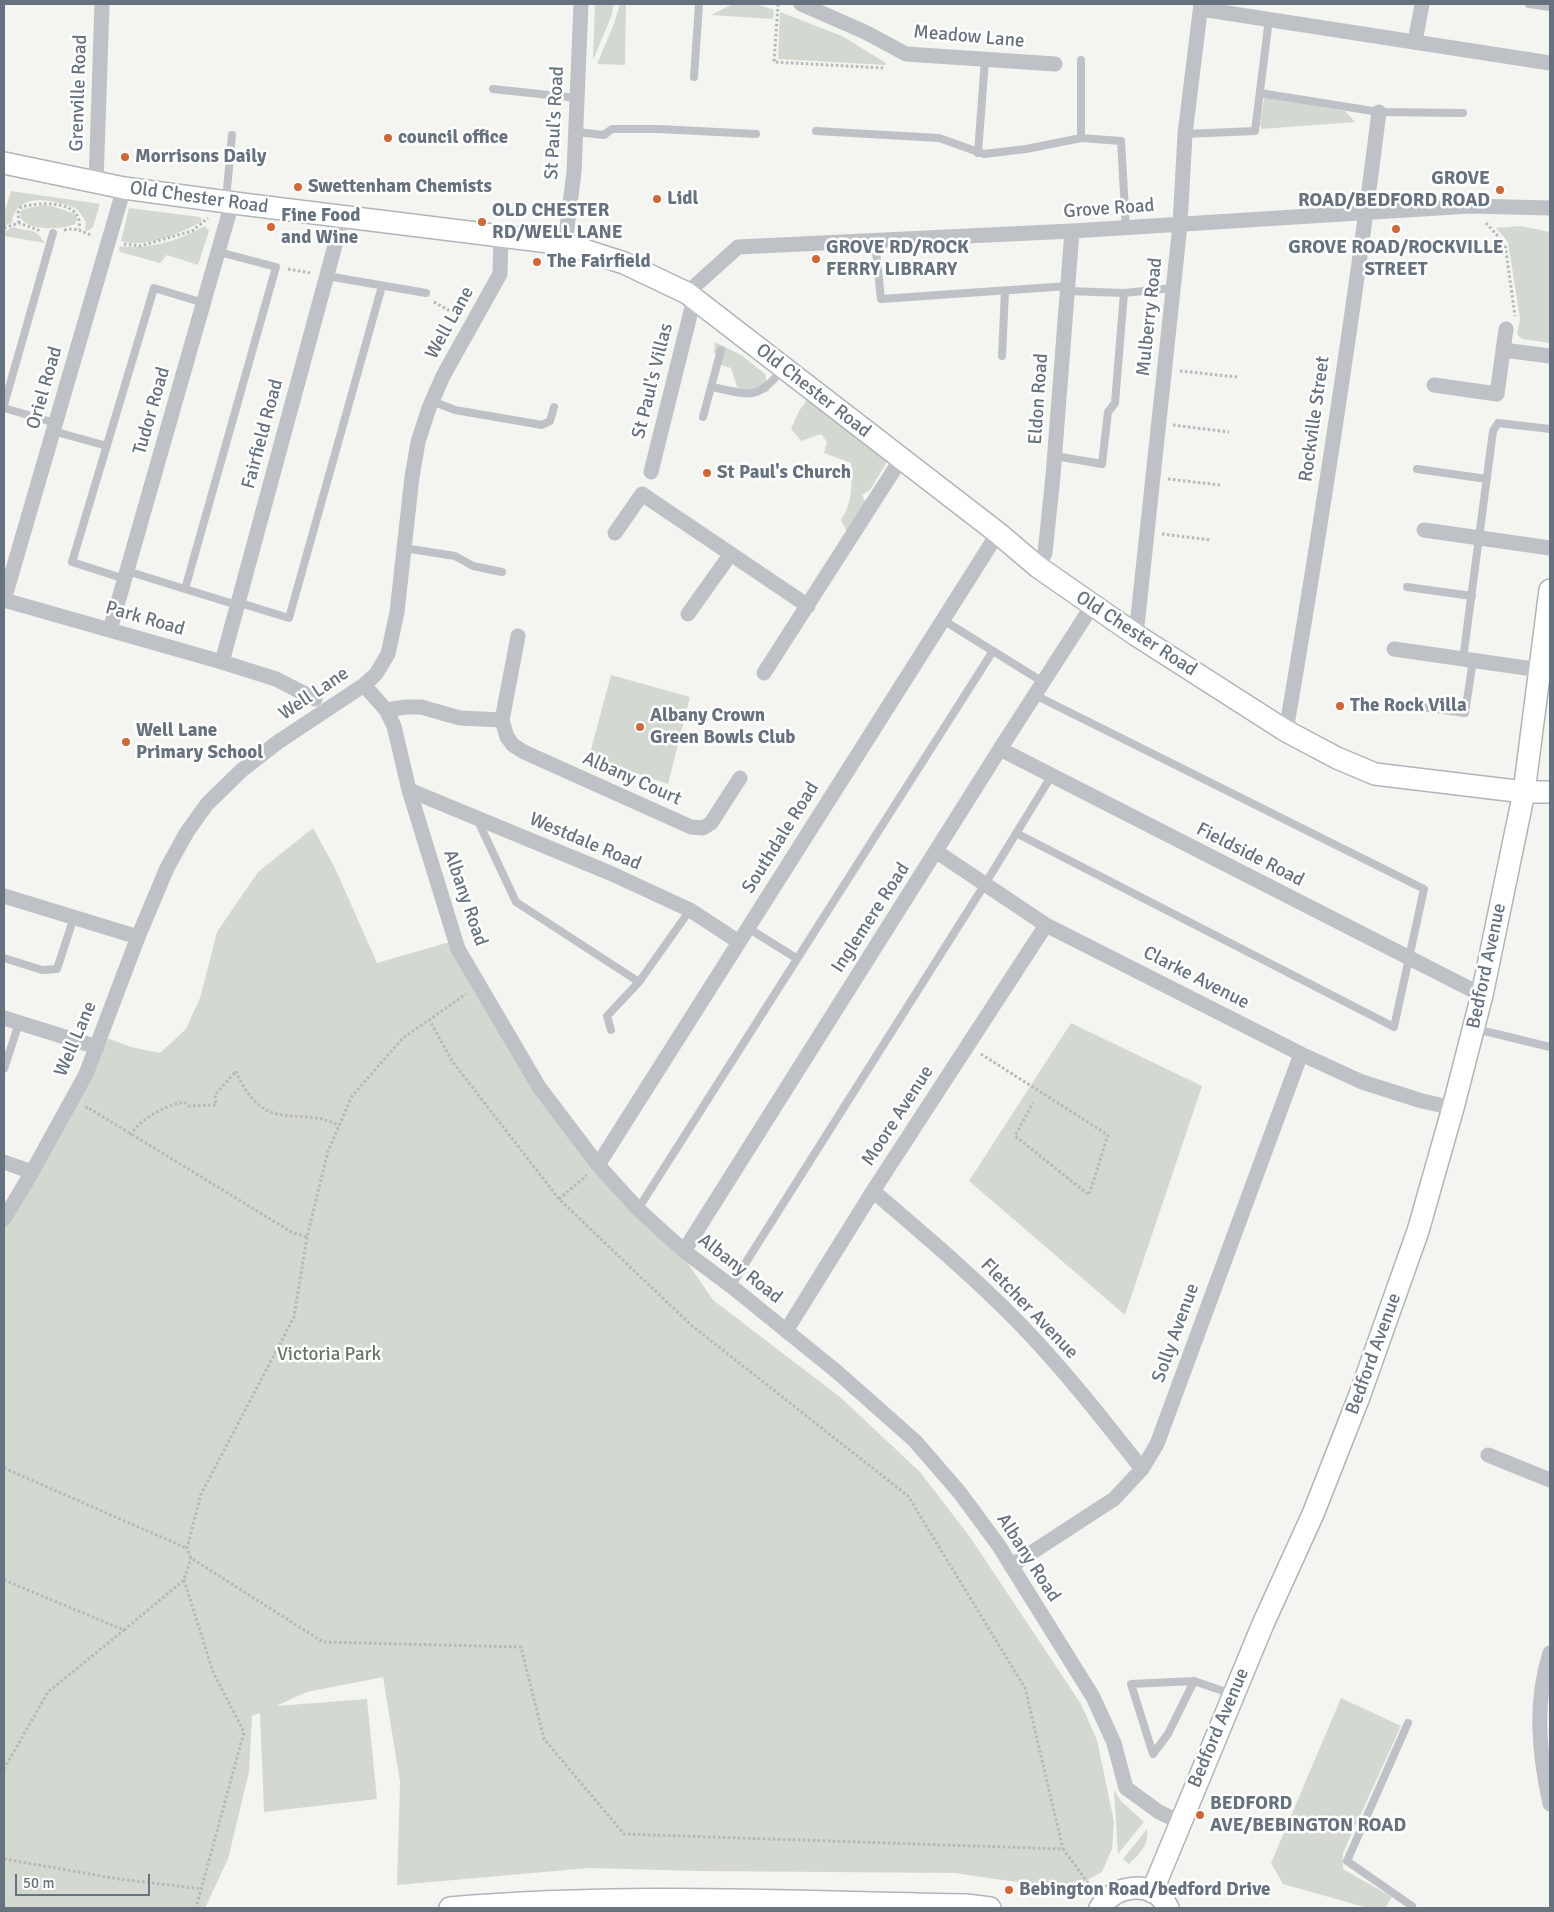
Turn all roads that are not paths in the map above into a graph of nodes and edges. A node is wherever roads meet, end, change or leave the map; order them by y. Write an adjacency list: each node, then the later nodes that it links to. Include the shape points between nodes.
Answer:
1 (102, 4): 29 (street, Grenville Road)
2 (581, 4): 18 (street, St Paul's Road)
3 (699, 4): 15 (lane)
4 (804, 4): 11 (street, Meadow Lane, via 906,54)
5 (1422, 4): 10 (street)
6 (1529, 4): 8 (lane)
7 (1201, 6): 9 (street); 24 (street, Mulberry Road)
8 (1550, 7)
9 (1269, 19): 10 (street); 17 (lane)
10 (1415, 42): 13 (street)
11 (985, 60): 14 (street, Meadow Lane); 27 (lane)
12 (1081, 60): 26 (lane)
13 (1550, 63)
14 (1055, 64)
15 (694, 77)
16 (493, 89): 18 (lane)
17 (1260, 93): 19 (lane); 24 (lane, via 1255,132)
18 (577, 98): 22 (street, St Paul's Road)
19 (1379, 112): 20 (lane); 33 (street, Rockville Street)
20 (1463, 113)
21 (816, 131): 27 (lane, via 939,138)
22 (576, 132): 23 (lane, via 604,135 612,129 659,129); 41 (street, St Paul's Road)
23 (756, 134)
24 (1185, 134): 35 (street, Mulberry Road)
25 (232, 135): 31 (lane)
26 (1081, 138): 27 (lane, via 1026,149); 36 (lane, via 1122,141)
27 (978, 152)
28 (4, 165): 29 (main road, Old Chester Road)
29 (96, 183): 30 (main road, Old Chester Road)
30 (124, 188): 31 (main road, Old Chester Road); 64 (street, Oriel Road)
31 (229, 203): 34 (main road, Old Chester Road); 42 (street, Tudor Road)
32 (1550, 208): 33 (street, Grove Road, via 1470,206)
33 (1366, 212): 35 (street, Grove Road); 108 (street, Rockville Street)
34 (343, 216): 39 (main road, Old Chester Road); 43 (street, Fairfield Road)
35 (1180, 224): 36 (street, Grove Road); 46 (street, Mulberry Road)
36 (1126, 228): 37 (street, Grove Road)
37 (1072, 231): 40 (street, Grove Road); 45 (street, Eldon Road)
38 (53, 233): 61 (lane)
39 (501, 236): 41 (main road, Old Chester Road); 60 (street, Well Lane, via 500,274)
40 (875, 242): 47 (lane, via 881,299); 50 (street, Grove Road, via 738,247)
41 (565, 244): 50 (main road, Old Chester Road, via 624,263)
42 (219, 252): 51 (street, Tudor Road); 83 (lane, via 276,267)
43 (326, 276): 44 (lane); 87 (street, Fairfield Road)
44 (382, 286): 48 (lane); 87 (lane, via 289,618)
45 (1067, 288): 47 (lane); 49 (lane); 67 (street, Eldon Road)
46 (1173, 288): 49 (lane); 93 (street, Mulberry Road)
47 (1005, 291): 55 (lane)
48 (426, 293)
49 (1124, 293): 67 (lane, via 1115,404 1108,412 1102,464)
50 (691, 296): 57 (main road, Old Chester Road); 70 (street, St Paul's Villas)
51 (204, 303): 66 (lane, via 154,288); 81 (street, Tudor Road)
52 (1506, 329): 54 (street)
53 (721, 350): 59 (lane)
54 (1503, 350): 56 (street); 58 (street, via 1497,394)
55 (1002, 356)
56 (1550, 356)
57 (783, 368): 59 (lane, via 768,387 757,393); 68 (main road, Old Chester Road)
58 (1434, 385)
59 (711, 387): 63 (lane)
60 (432, 401): 62 (lane, via 455,410 542,425 550,421); 76 (street, Well Lane, via 418,442)
61 (4, 407): 64 (lane)
62 (554, 407)
63 (703, 417)
64 (54, 427): 66 (lane); 86 (street, Oriel Road)
65 (1550, 429): 71 (lane, via 1498,423 1493,431)
66 (107, 446): 81 (lane, via 72,562)
67 (1055, 456): 79 (street, Eldon Road, via 1045,553)
68 (901, 459): 74 (main road, Old Chester Road); 88 (street)
69 (1417, 469): 71 (lane)
70 (651, 472)
71 (1487, 479): 75 (lane)
72 (1424, 530): 75 (street)
73 (615, 533): 78 (street, via 642,494)
74 (998, 533): 79 (main road, Old Chester Road); 91 (street, Southdale Road)
75 (1479, 538): 77 (street); 85 (lane)
76 (404, 548): 80 (lane, via 455,556 473,566); 102 (street, Well Lane, via 397,612 388,654 376,674)
77 (1550, 548)
78 (730, 555): 88 (street); 90 (street)
79 (1038, 567): 89 (main road, Old Chester Road)
80 (502, 572)
81 (126, 575): 83 (lane); 92 (street, Tudor Road)
82 (1407, 587): 85 (lane)
83 (185, 589): 87 (lane)
84 (1550, 590): 99 (main road, Bedford Avenue)
85 (1472, 596): 97 (lane)
86 (4, 600): 92 (street, Park Road)
87 (237, 603): 98 (street, Fairfield Road)
88 (808, 606): 100 (street)
89 (1092, 606): 93 (main road, Old Chester Road); 101 (street, Inglemere Road)
90 (688, 614)
91 (943, 620): 96 (lane); 123 (street, Southdale Road)
92 (110, 630): 98 (street, Park Road)
93 (1136, 635): 108 (main road, Old Chester Road)
94 (518, 636): 107 (street)
95 (1394, 649): 97 (street)
96 (993, 651): 101 (lane); 127 (lane)
97 (1468, 660): 99 (street); 105 (lane, via 1465,713)
98 (222, 662): 104 (street, Park Road, via 276,679)
99 (1540, 670): 113 (main road, Bedford Avenue)
100 (764, 673)
101 (1043, 682): 103 (street, Inglemere Road)
102 (364, 685): 106 (street, Albany Road); 124 (street, Well Lane, via 242,770 208,804 187,832 167,868)
103 (1035, 695): 109 (street, Inglemere Road); 128 (lane, via 1424,889)
104 (315, 699)
105 (1400, 704)
106 (386, 710): 107 (street, via 421,707 460,718); 112 (street, Albany Road, via 394,726)
107 (502, 720): 111 (street, Albany Court, via 507,737 524,752 691,827 703,828 711,823)
108 (1286, 731): 113 (main road, Old Chester Road, via 1376,774)
109 (1000, 748): 110 (street, Fieldside Road); 117 (street, Inglemere Road)
110 (1052, 775): 116 (lane); 128 (street, Fieldside Road)
111 (740, 778)
112 (409, 790): 115 (street, Westdale Road); 141 (street, Albany Road, via 458,949 539,1087)
113 (1524, 792): 114 (main road, Old Chester Road); 130 (main road, Bedford Avenue)
114 (1550, 792)
115 (477, 817): 120 (street, Westdale Road); 129 (lane, via 516,902)
116 (1016, 833): 118 (lane); 128 (lane, via 1394,1027)
117 (936, 852): 118 (street, Clarke Avenue); 146 (street, Inglemere Road)
118 (985, 884): 122 (street, Clarke Avenue); 147 (lane)
119 (4, 896): 121 (street)
120 (690, 910): 125 (street, Westdale Road); 129 (lane)
121 (74, 917): 124 (street); 126 (lane, via 57,969 42,970)
122 (1046, 925): 137 (street, Clarke Avenue); 143 (street, Moore Avenue)
123 (748, 928): 125 (street, Southdale Road); 127 (lane)
124 (138, 936): 135 (street, Well Lane)
125 (739, 942): 141 (street, Southdale Road)
126 (4, 958)
127 (796, 958): 144 (lane)
128 (1410, 959): 130 (street, Fieldside Road)
129 (639, 982): 134 (lane, via 607,1016)
130 (1482, 995): 133 (main road, Bedford Avenue)
131 (4, 1018): 132 (street)
132 (19, 1023): 135 (street); 138 (lane)
133 (1474, 1028): 136 (lane); 139 (main road, Bedford Avenue)
134 (611, 1030)
135 (97, 1047): 142 (street, Well Lane, via 86,1074)
136 (1550, 1047)
137 (1301, 1054): 139 (street, Clarke Avenue, via 1362,1082); 150 (street, Solly Avenue, via 1157,1444)
138 (4, 1069)
139 (1453, 1108): 155 (main road, Bedford Avenue, via 1418,1231 1359,1397 1313,1514)
140 (4, 1162): 142 (street)
141 (598, 1165): 144 (street, Albany Road)
142 (32, 1172): 145 (street, Well Lane)
143 (873, 1191): 148 (street, Moore Avenue); 150 (street, Fletcher Avenue, via 1017,1321 1100,1415)
144 (638, 1209): 146 (street, Albany Road)
145 (4, 1219)
146 (684, 1251): 147 (street, Albany Road)
147 (731, 1286): 148 (street, Albany Road)
148 (786, 1330): 152 (street, Albany Road, via 915,1441 960,1493)
149 (1488, 1455): 151 (street)
150 (1142, 1469): 152 (street, Solly Avenue, via 1114,1499)
151 (1550, 1480)
152 (1011, 1566): 158 (street, Albany Road, via 1093,1697 1114,1743 1126,1788 1159,1812)
153 (1550, 1653): 157 (street, via 1538,1721 1542,1768)
154 (1194, 1681): 154 (lane, via 1131,1684 1154,1754 1168,1734); 155 (lane)
155 (1234, 1695): 158 (main road, Bedford Avenue)
156 (1408, 1723): 167 (lane, via 1347,1861)
157 (1550, 1804)
158 (1180, 1822): 159 (main road, Bedford Avenue)
159 (1152, 1892): 161 (main road, via 1131,1888 1113,1893); 166 (main road)
160 (654, 1903): 162 (main road, via 568,1900); 163 (main road)
161 (1102, 1905)
162 (495, 1906): 164 (main road)
163 (839, 1906): 165 (main road, via 966,1905)
164 (450, 1908)
165 (990, 1908)
166 (1168, 1908)
167 (1412, 1908)

